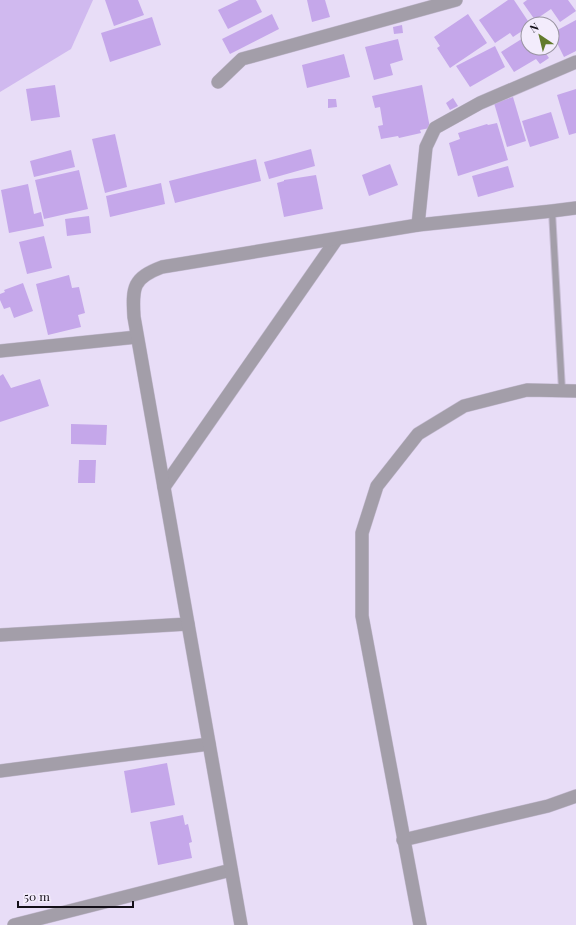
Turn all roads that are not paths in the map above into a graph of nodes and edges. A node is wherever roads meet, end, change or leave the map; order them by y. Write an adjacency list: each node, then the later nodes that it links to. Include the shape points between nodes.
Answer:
1 (456, 0): 3 (street, via 242,59)
2 (576, 62): 6 (street, via 480,103 435,128 426,147)
3 (218, 82)
4 (576, 208): 5 (street)
5 (552, 212): 6 (street); 10 (lane)
6 (418, 225): 7 (street)
7 (336, 240): 8 (street, via 150,271 138,281 133,299); 12 (street)
8 (137, 337): 9 (street); 12 (street)
9 (0, 351)
10 (562, 390): 11 (street); 18 (street, via 527,390 464,406 418,434 378,486 362,533 362,616)
11 (576, 391)
12 (164, 487): 13 (street)
13 (188, 624): 14 (street); 15 (street)
14 (0, 635)
15 (209, 744): 16 (street); 19 (street)
16 (0, 771)
17 (576, 796): 18 (street, via 548,806)
18 (403, 840): 22 (street)
19 (231, 870): 20 (street); 21 (street)
20 (14, 925)
21 (241, 925)
22 (420, 925)

